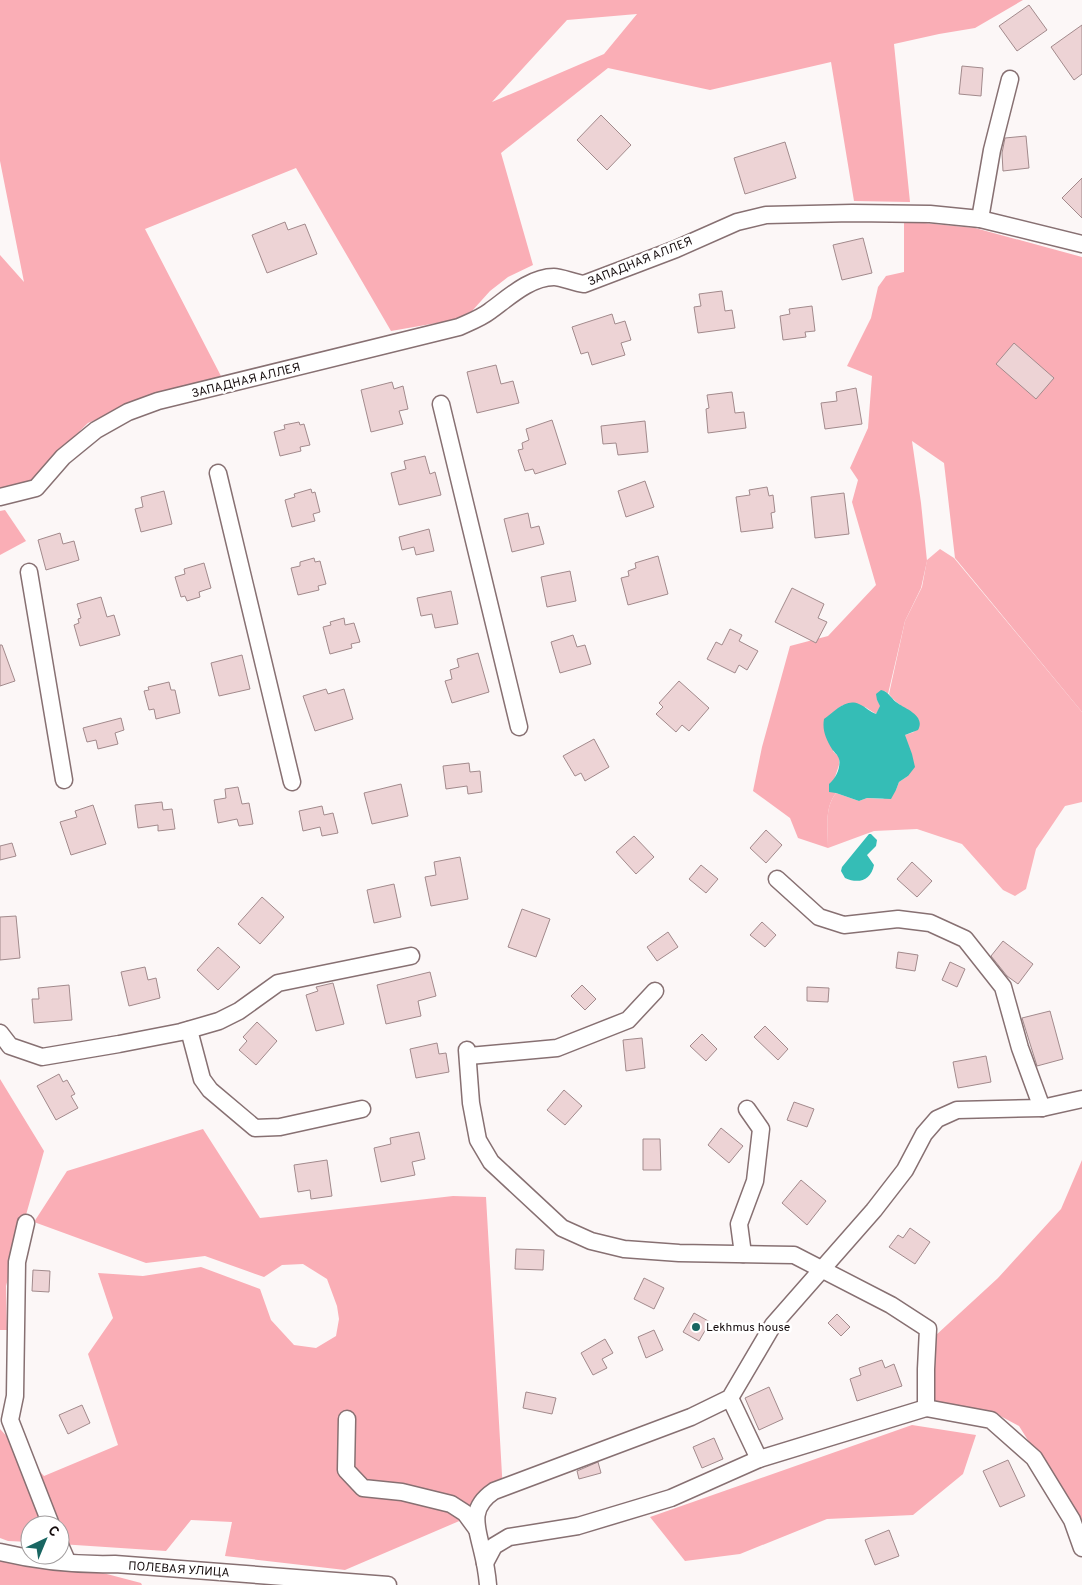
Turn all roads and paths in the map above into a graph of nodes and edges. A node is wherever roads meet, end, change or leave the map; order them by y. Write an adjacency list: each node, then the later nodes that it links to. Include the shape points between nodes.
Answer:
1 (1010, 79): 2 (street, via 992,150)
2 (980, 219): 3 (street, ЗАПАДНАЯ АЛЛЕЯ); 6 (street, ЗАПАДНАЯ АЛЛЕЯ, via 930,214 852,213 766,215 736,222 584,284 555,277 541,279 503,300 477,320 459,327 158,401 128,412 96,430 63,456 36,488)
3 (1082, 244)
4 (441, 404): 8 (street)
5 (218, 473): 10 (street)
6 (0, 497)
7 (29, 572): 9 (street)
8 (519, 727)
9 (64, 780)
10 (292, 782)
11 (777, 879): 17 (street, via 819,917 844,925 898,919 930,923 965,939 1003,987 1020,1048)
12 (411, 956): 14 (street, via 278,983 239,1011)
13 (655, 991): 21 (street, via 628,1020 557,1048 468,1053 471,1103 478,1140 491,1162 562,1228 591,1241 624,1249)
14 (189, 1030): 15 (street, via 42,1057 10,1046); 18 (street, via 202,1079 210,1090 255,1128 280,1127)
15 (0, 1033)
16 (1082, 1099): 17 (street)
17 (1042, 1108): 22 (street, via 957,1110 937,1119 924,1134 905,1170)
18 (362, 1109)
19 (747, 1109): 21 (street, via 760,1129 755,1181 739,1224)
20 (26, 1223): 27 (street, via 18,1262 15,1396 10,1420)
21 (743, 1254): 22 (street, via 794,1255)
22 (822, 1269): 23 (street, via 774,1325); 24 (street, via 891,1305 928,1329)
23 (730, 1398): 26 (street); 28 (street, via 691,1417 494,1491 481,1504)
24 (926, 1408): 26 (street); 29 (street, via 991,1420 1034,1458 1072,1520)
25 (347, 1420): 28 (street, via 346,1470 363,1488 402,1492 451,1504 465,1513)
26 (759, 1459): 33 (street, via 671,1498 578,1526 509,1537 494,1546)
27 (47, 1515)
28 (476, 1528): 33 (street)
29 (1082, 1548)
30 (0, 1552): 31 (street, ПОЛЕВАЯ УЛИЦА)
31 (20, 1556)
32 (70, 1561): 34 (street, ПОЛЕВАЯ УЛИЦА)
33 (485, 1563): 35 (street)
34 (388, 1585)
35 (488, 1585)

